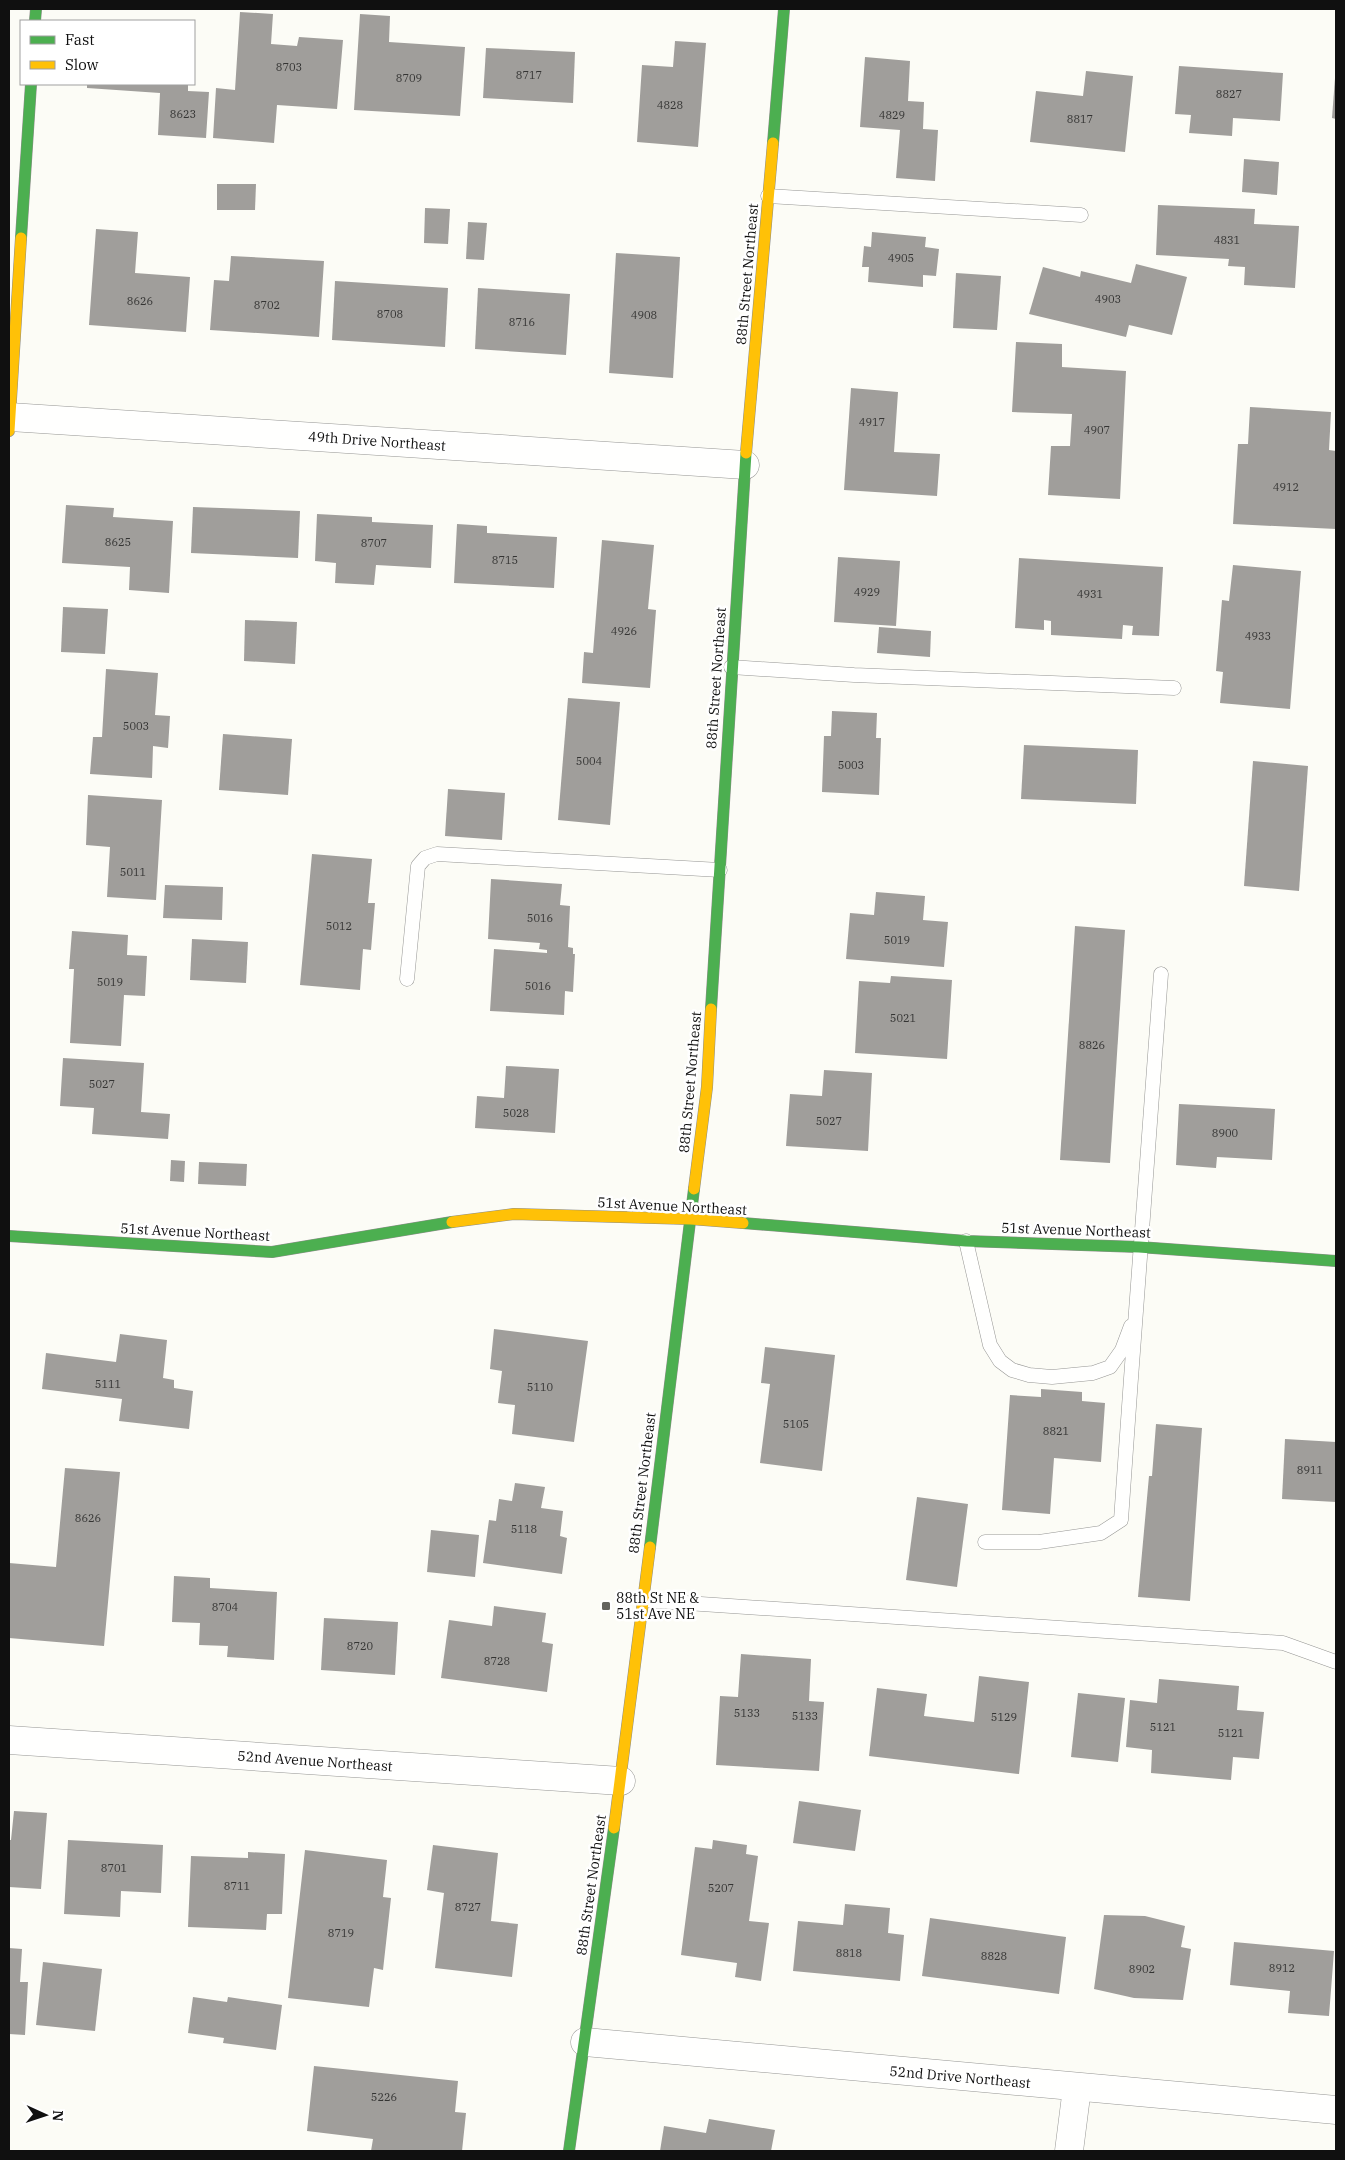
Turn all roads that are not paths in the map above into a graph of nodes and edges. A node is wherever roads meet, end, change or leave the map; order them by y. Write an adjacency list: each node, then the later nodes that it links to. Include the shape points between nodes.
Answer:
1 (784, 9): 3 (main road, 88th Street Northeast)
2 (31, 85): 5 (main road)
3 (768, 196): 4 (lane); 6 (main road, 88th Street Northeast)
4 (1081, 215)
5 (9, 424): 6 (street, 49th Drive Northeast)
6 (745, 466): 7 (main road, 88th Street Northeast)
7 (731, 667): 8 (lane); 9 (main road, 88th Street Northeast)
8 (1174, 688)
9 (720, 870): 11 (lane, via 437,854 418,866); 12 (main road, 88th Street Northeast, via 707,1087)
10 (1161, 974): 15 (lane)
11 (407, 979)
12 (691, 1219): 13 (main road, 51st Avenue Northeast, via 514,1214 414,1227 272,1252); 14 (main road, 51st Avenue Northeast); 19 (main road, 88th Street Northeast)
13 (9, 1236)
14 (966, 1241): 15 (main road, 51st Avenue Northeast); 17 (lane, via 990,1346 1000,1361 1012,1370 1052,1377 1093,1373 1110,1367 1122,1350)
15 (1139, 1247): 16 (main road, 51st Avenue Northeast); 17 (lane)
16 (1336, 1261)
17 (1137, 1312): 18 (lane, via 1121,1520 1101,1533 1039,1542)
18 (985, 1542)
19 (642, 1600): 20 (lane, via 1283,1642); 22 (main road, 88th Street Northeast)
20 (1336, 1662)
21 (9, 1740): 22 (street, 52nd Avenue Northeast)
22 (620, 1781): 23 (main road, 88th Street Northeast)
23 (585, 2042): 24 (street, 52nd Drive Northeast); 26 (main road, 88th Street Northeast)
24 (1078, 2088): 25 (street, 52nd Drive Northeast); 27 (street)
25 (1336, 2110)
26 (569, 2151)
27 (1069, 2151)

